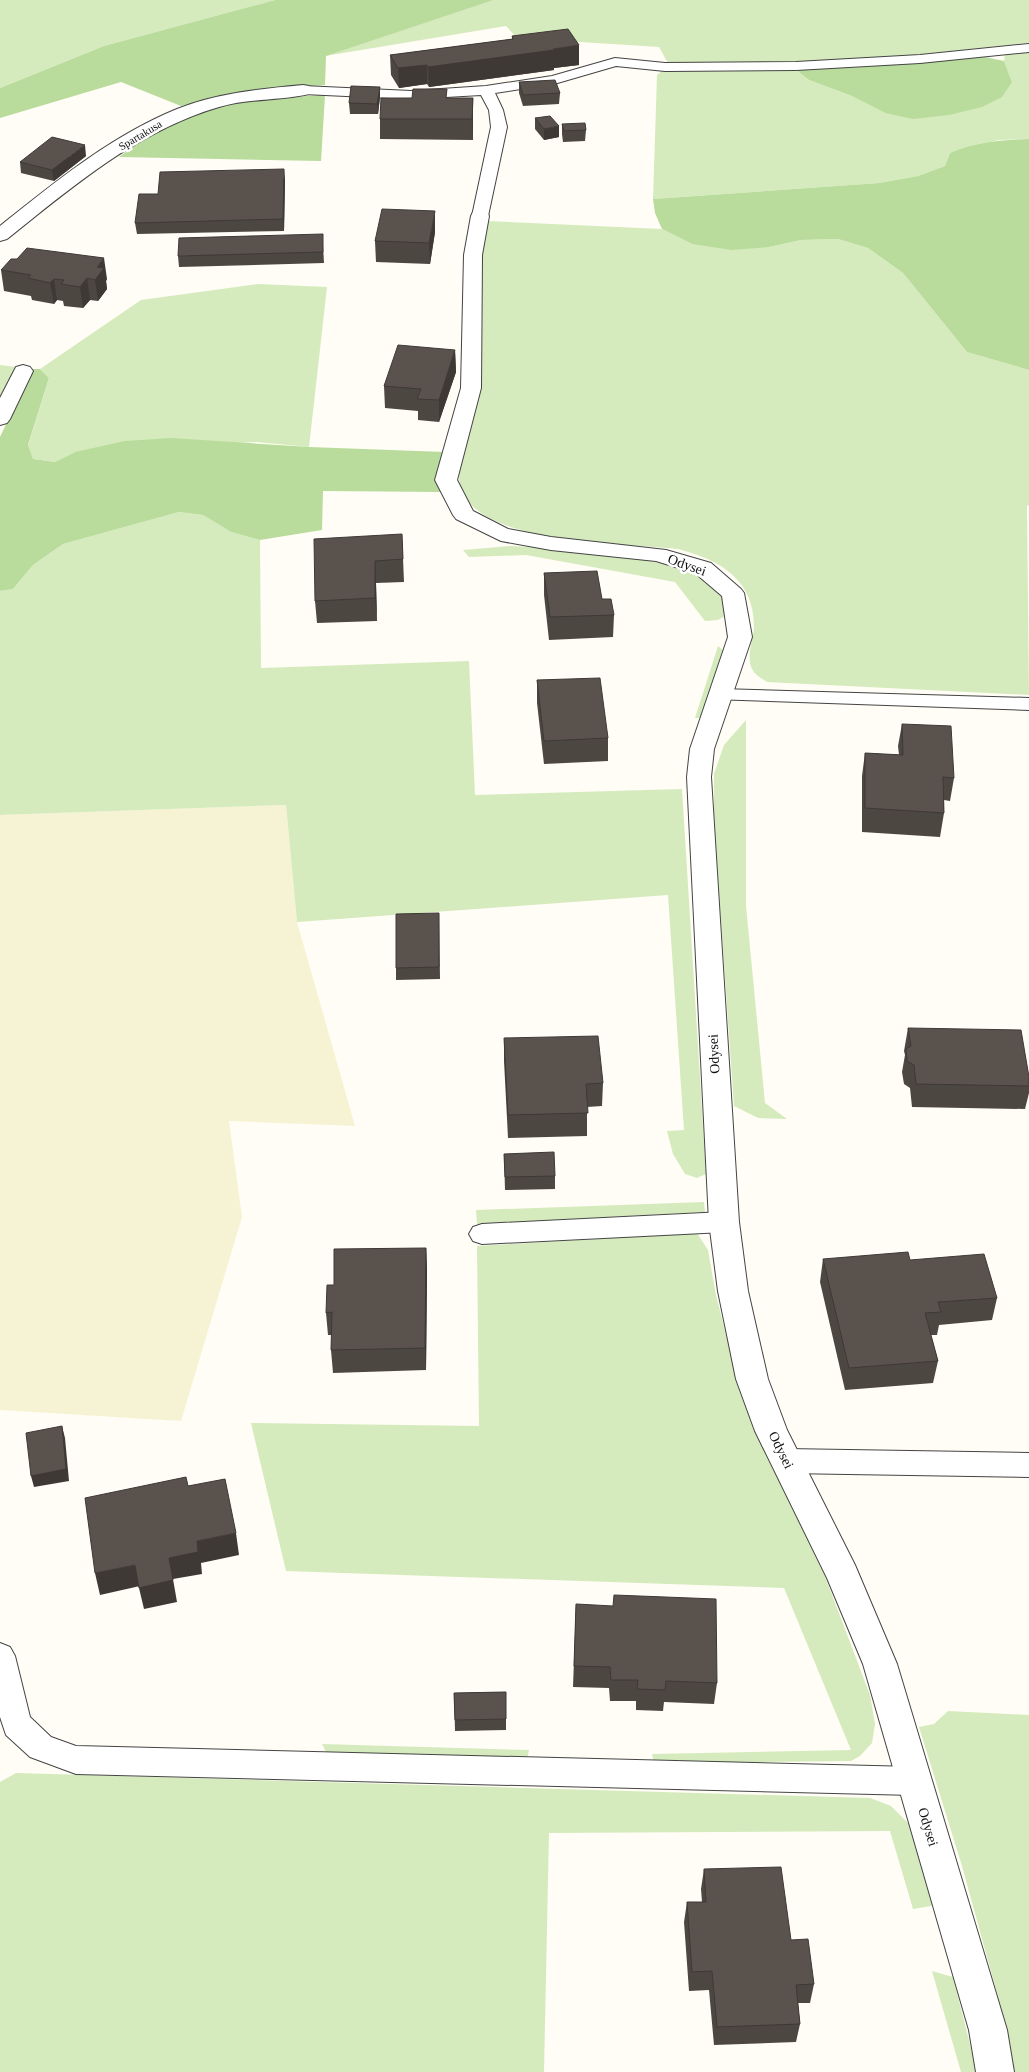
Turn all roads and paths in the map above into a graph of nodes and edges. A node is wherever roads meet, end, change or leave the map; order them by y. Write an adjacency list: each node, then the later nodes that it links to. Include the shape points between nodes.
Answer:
1 (1029, 48): 3 (lane, via 805,66 665,68 615,62 554,80)
2 (303, 90): 3 (lane, via 411,95); 5 (street, Spartakusa, via 242,96 211,103 160,122 59,188)
3 (486, 90): 4 (lane, via 496,110 499,127)
4 (480, 216): 8 (street, Odysei, via 472,284 471,388 446,480 448,492 463,514 494,531 534,541 666,556 706,569 720,579 740,606 742,623 733,662)
5 (0, 235)
6 (23, 371): 7 (street)
7 (0, 419)
8 (719, 695): 9 (lane); 10 (street, Odysei, via 702,749 699,777)
9 (1029, 704)
10 (724, 1222): 11 (lane); 12 (street, Odysei, via 733,1291 752,1379 771,1431)
11 (482, 1234)
12 (786, 1460): 13 (lane); 15 (street, Odysei, via 843,1575 880,1664)
13 (1029, 1465)
14 (0, 1656): 15 (lane, via 17,1725 41,1747 76,1760)
15 (914, 1781): 16 (street, Odysei, via 988,2030)
16 (995, 2072)

